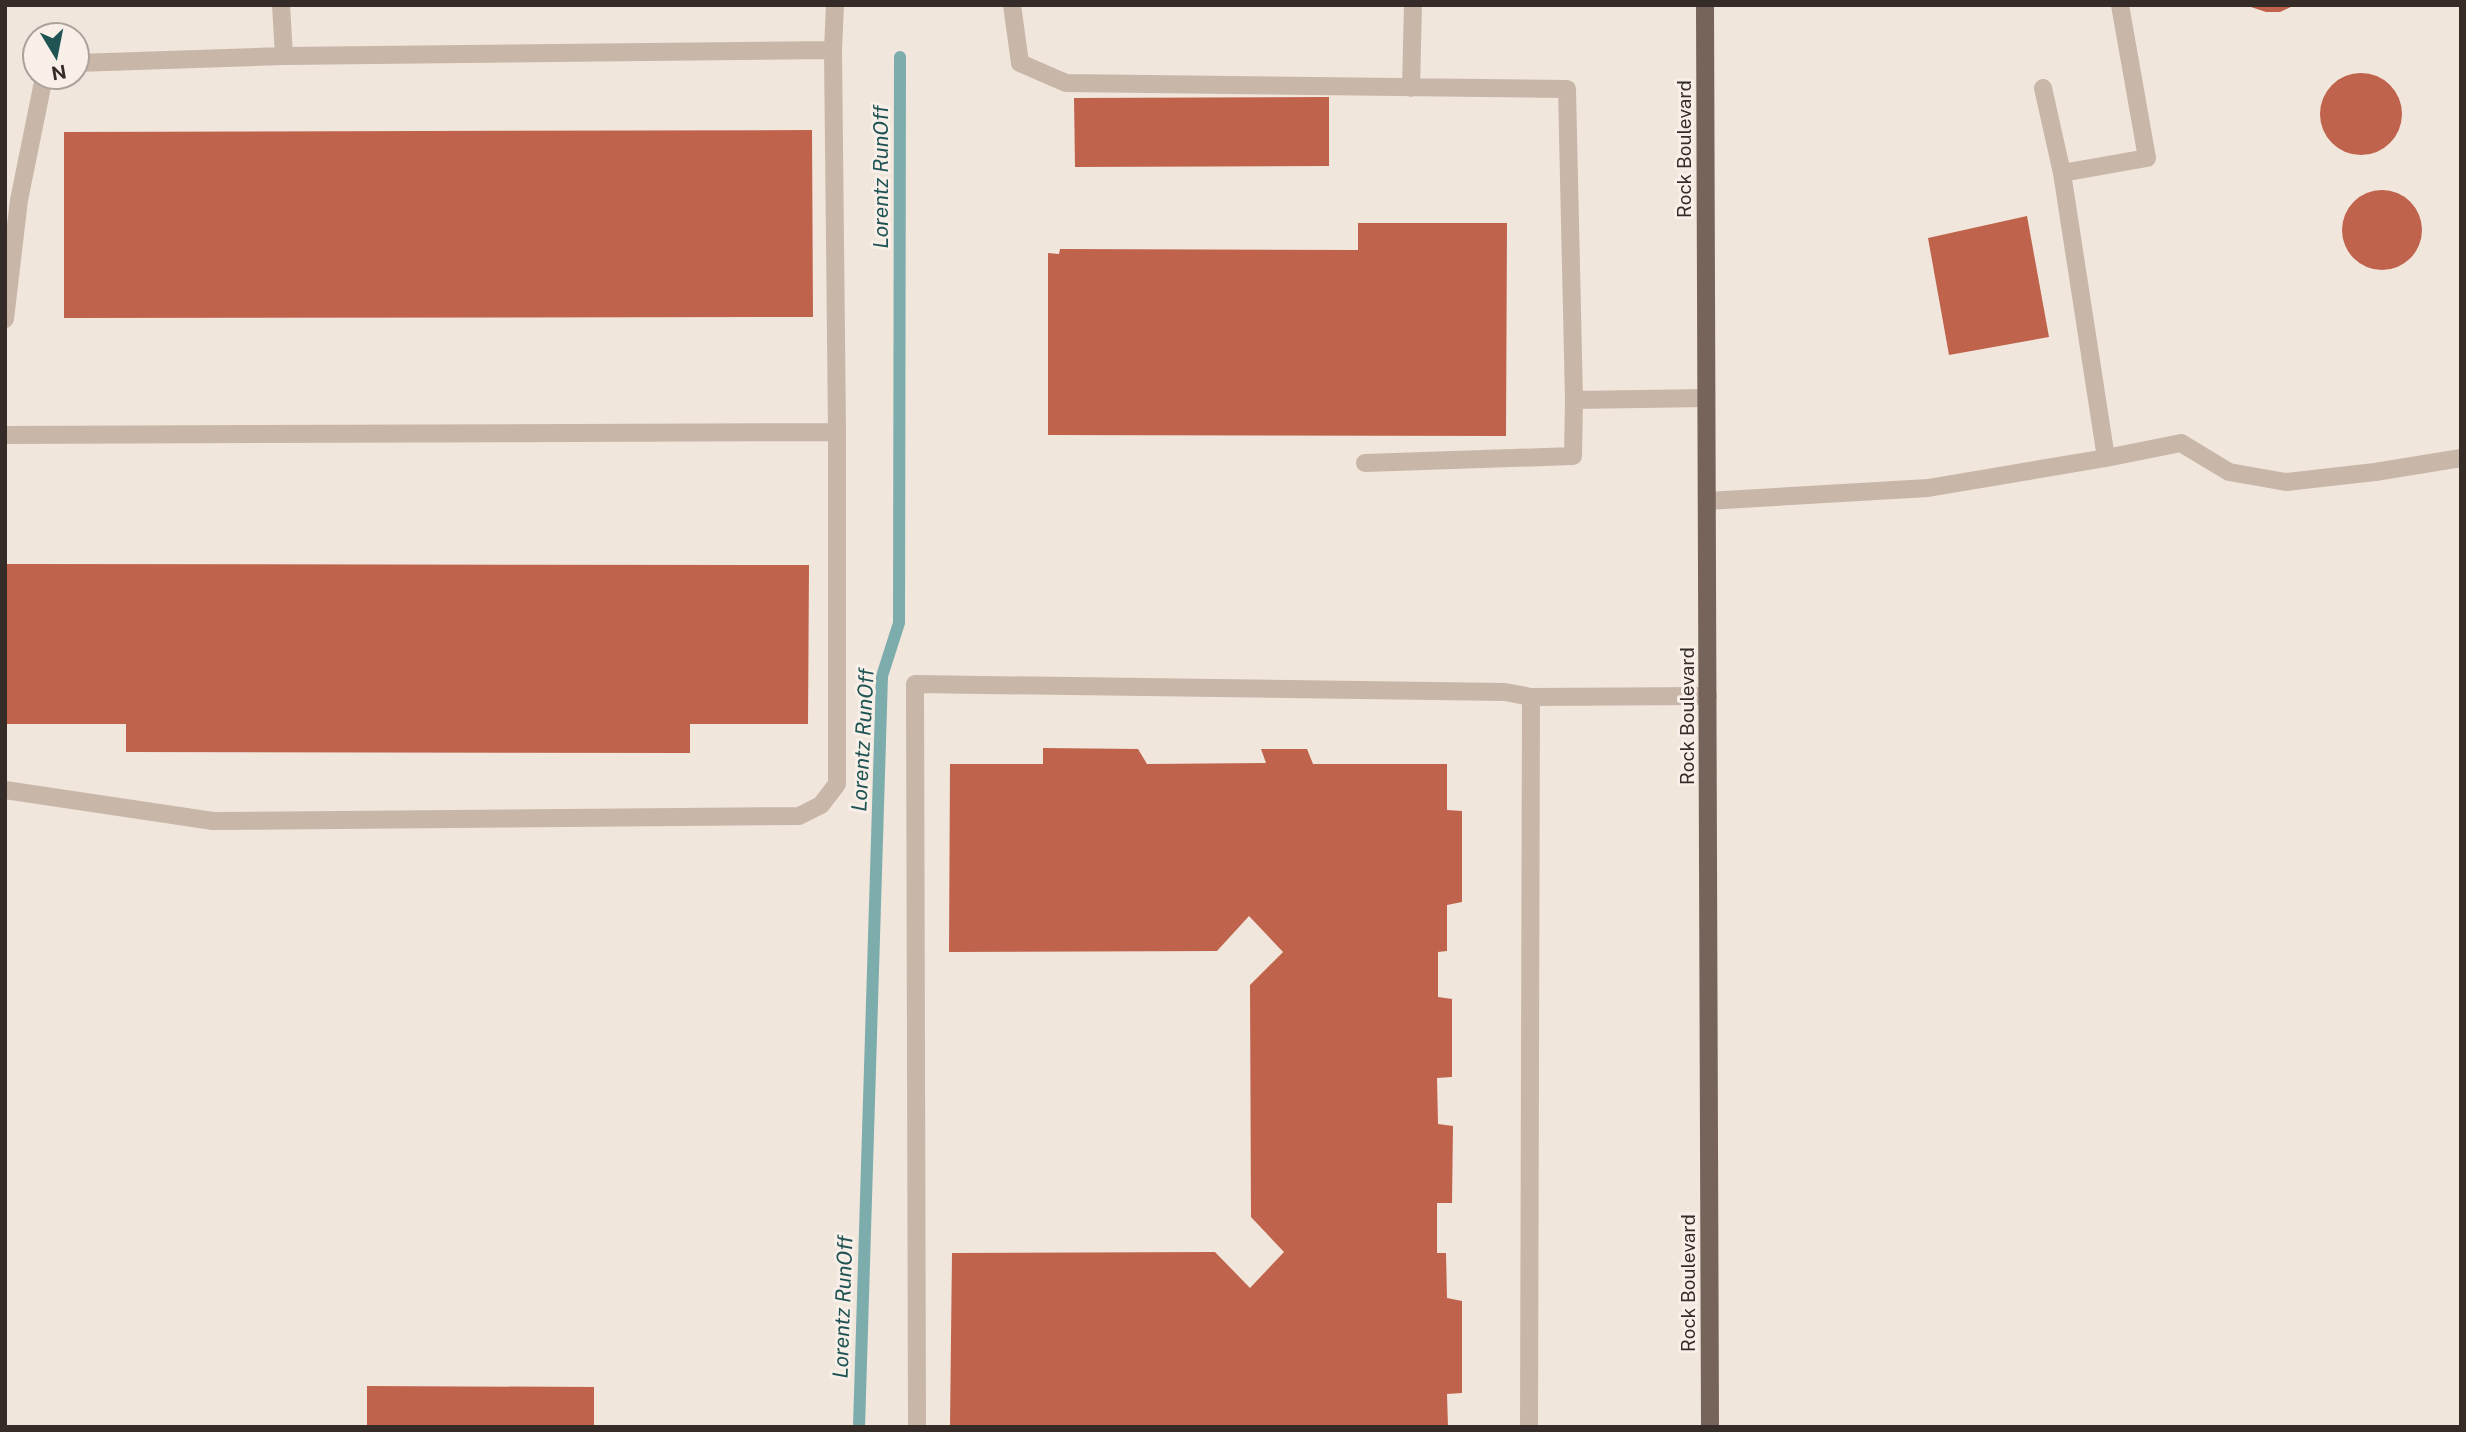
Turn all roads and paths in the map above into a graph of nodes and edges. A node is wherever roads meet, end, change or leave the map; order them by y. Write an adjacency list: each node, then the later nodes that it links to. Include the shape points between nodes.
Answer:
1 (281, 5): 8 (lane)
2 (835, 5): 7 (lane)
3 (1012, 5): 10 (lane, via 1020,63 1066,83)
4 (1413, 5): 10 (lane)
5 (1705, 5): 15 (main road, Rock Boulevard)
6 (2120, 5): 13 (lane, via 2147,158)
7 (833, 50): 8 (lane); 17 (lane)
8 (284, 56): 9 (lane)
9 (91, 63)
10 (1411, 88): 16 (lane, via 1567,89)
11 (2043, 88): 13 (lane)
12 (41, 91): 14 (lane, via 19,200)
13 (2062, 173): 19 (lane)
14 (5, 320)
15 (1706, 398): 16 (lane); 22 (main road, Rock Boulevard)
16 (1574, 400): 21 (lane, via 1573,456)
17 (836, 432): 18 (lane); 25 (lane, via 836,784 821,805 799,816 213,821)
18 (5, 435)
19 (2106, 458): 20 (lane, via 2181,443 2229,472 2286,482); 22 (lane, via 1928,488)
20 (2461, 458)
21 (1365, 463)
22 (1707, 501): 23 (main road, Rock Boulevard)
23 (1707, 696): 24 (lane); 28 (main road, Rock Boulevard)
24 (1531, 697): 26 (lane, via 1505,692 915,684); 27 (lane)
25 (5, 790)
26 (917, 1427)
27 (1529, 1427)
28 (1710, 1427)

